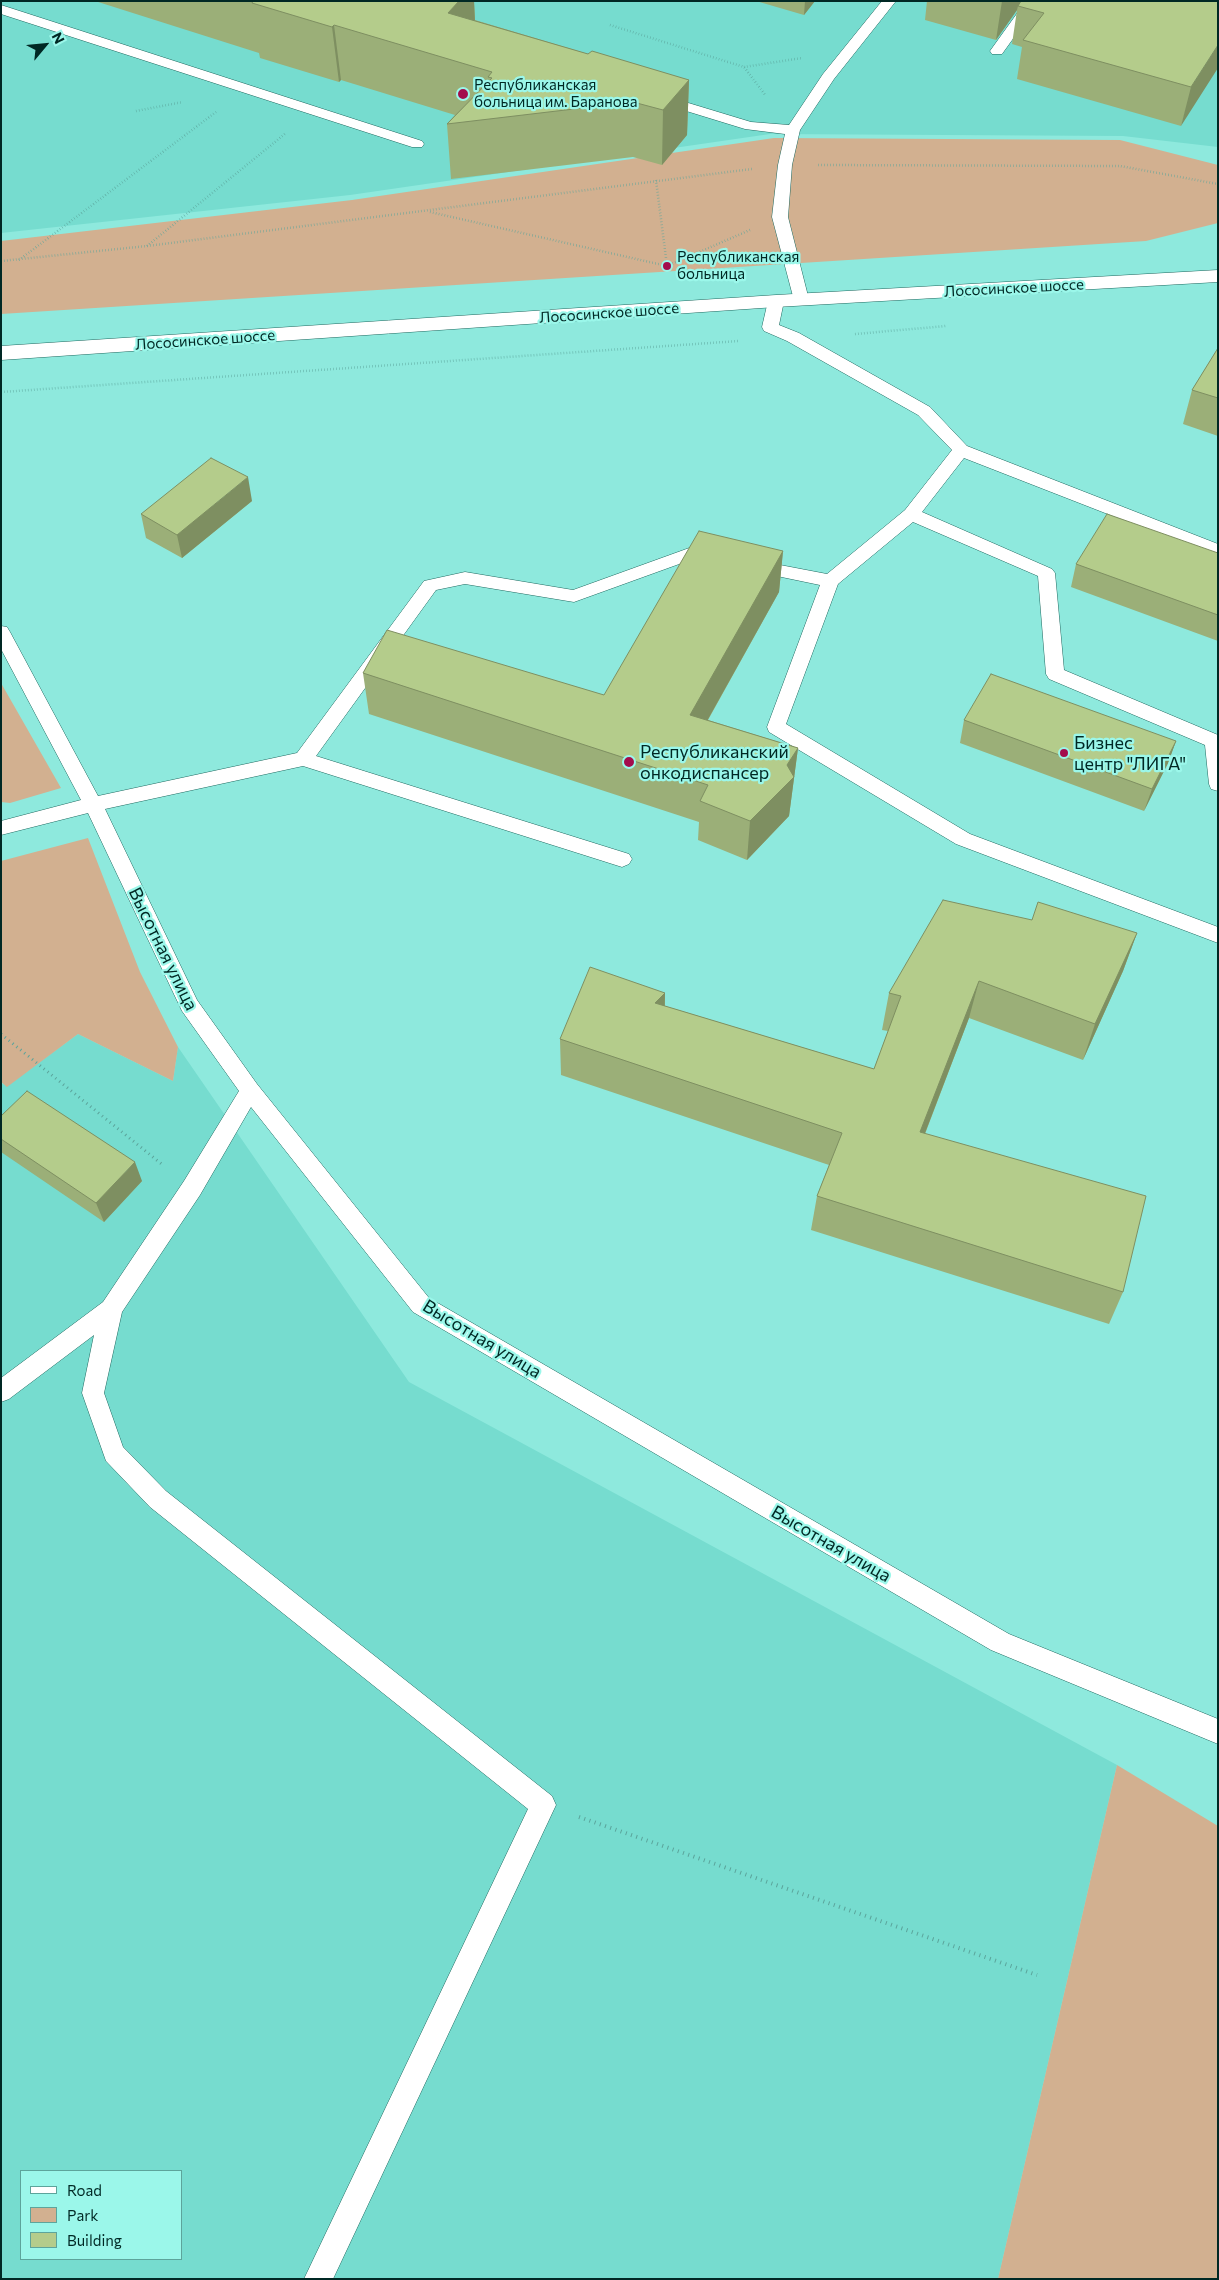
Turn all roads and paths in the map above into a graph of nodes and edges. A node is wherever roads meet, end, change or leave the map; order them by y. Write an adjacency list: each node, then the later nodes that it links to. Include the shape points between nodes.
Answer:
1 (888, 1): 5 (lane)
2 (1033, 1): 6 (lane)
3 (1, 9): 8 (lane)
4 (610, 25): 7 (path)
5 (849, 51): 7 (path); 12 (lane)
6 (996, 51)
7 (744, 67): 12 (path, via 775,108)
8 (247, 89): 10 (path); 11 (lane); 20 (path)
9 (648, 94): 12 (lane, via 750,126)
10 (136, 111)
11 (314, 111): 13 (lane); 19 (path)
12 (794, 126): 14 (lane)
13 (417, 144)
14 (785, 165): 15 (path); 16 (path, via 1120,166); 18 (lane)
15 (656, 180): 17 (path); 22 (path)
16 (1218, 184)
17 (427, 212): 19 (path); 22 (path)
18 (780, 217): 22 (path); 24 (lane)
19 (147, 246): 20 (path)
20 (18, 260): 21 (path)
21 (1, 261)
22 (668, 266)
23 (1218, 276): 24 (main road, Лососинское шоссе)
24 (801, 300): 25 (main road, Лососинское шоссе)
25 (776, 301): 27 (lane, via 770,327); 28 (main road, Лососинское шоссе)
26 (950, 326): 27 (path)
27 (793, 337): 29 (path); 30 (lane, via 924,411)
28 (1, 353)
29 (1, 392)
30 (961, 450): 31 (lane); 32 (lane)
31 (911, 514): 33 (lane); 36 (lane, via 1046,573 1056,674 1214,741)
32 (1218, 551)
33 (830, 581): 35 (lane, via 692,553 574,596 465,578 430,585); 40 (lane, via 776,727 963,839)
34 (1, 632): 37 (lane, Высотная улица)
35 (303, 759): 37 (lane); 39 (lane)
36 (1218, 784)
37 (93, 804): 38 (lane); 42 (lane, Высотная улица, via 189,1005)
38 (1, 828)
39 (622, 858)
40 (1218, 935)
41 (1, 1034): 43 (path)
42 (250, 1090): 43 (lane); 46 (lane, Высотная улица, via 421,1305 1000,1642)
43 (192, 1188): 44 (lane)
44 (111, 1308): 45 (lane); 47 (lane, via 93,1393 114,1453 158,1498)
45 (1, 1392)
46 (1218, 1732)
47 (543, 1805): 48 (path); 49 (lane)
48 (1037, 1975)
49 (318, 2279)

